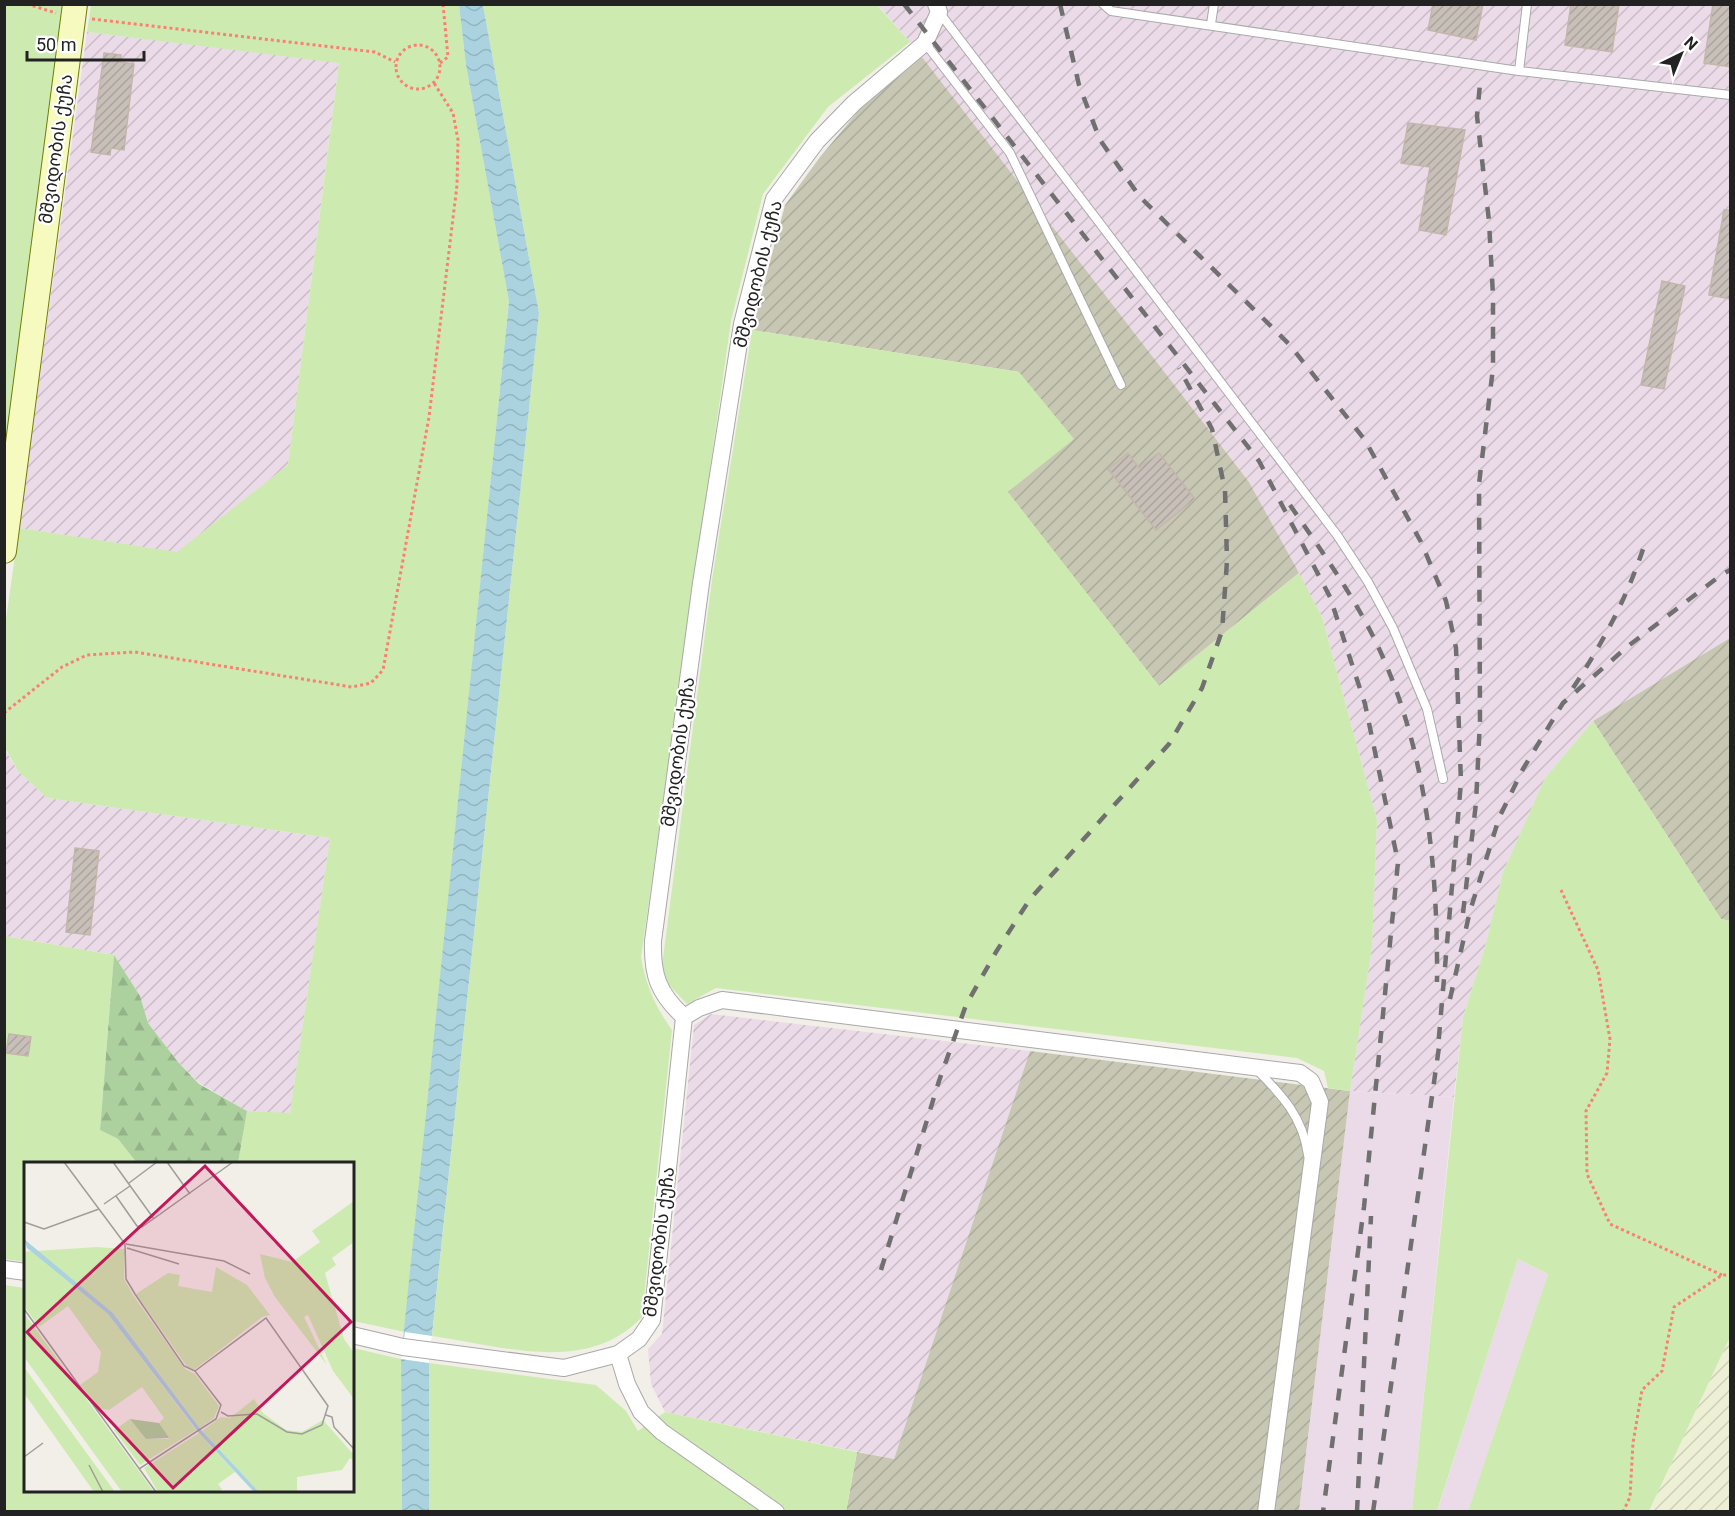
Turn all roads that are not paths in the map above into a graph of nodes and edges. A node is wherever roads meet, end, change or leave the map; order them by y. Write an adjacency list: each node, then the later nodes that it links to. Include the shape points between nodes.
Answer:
1 (1103, 4): 6 (lane, via 1111,11)
2 (1214, 4): 6 (lane)
3 (1527, 4): 8 (lane)
4 (937, 8): 7 (street, მშვიდობის ქუჩა); 12 (lane, via 1330,525 1368,582 1393,628 1427,709)
5 (75, 11): 11 (main road, მშვიდობის ქუჩა)
6 (1211, 24): 8 (lane)
7 (925, 44): 10 (lane, via 1010,153); 13 (street, მშვიდობის ქუჩა, via 854,103 817,141 774,199 742,324 701,583 653,941 652,968 657,983)
8 (1519, 71): 9 (lane)
9 (1731, 95)
10 (1121, 385)
11 (4, 551)
12 (1443, 779)
13 (684, 1017): 14 (street, via 722,1000); 19 (street, მშვიდობის ქუჩა, via 652,1320 639,1339)
14 (1253, 1066): 15 (lane, via 1298,1117); 15 (street, via 1300,1073 1311,1081 1320,1102)
15 (1311, 1175): 21 (street)
16 (4, 1269): 17 (street)
17 (24, 1272)
18 (354, 1335): 19 (street, მშვიდობის ქუჩა, via 403,1347 564,1368)
19 (618, 1354): 20 (street, via 641,1412 662,1432)
20 (777, 1512)
21 (1266, 1512)

